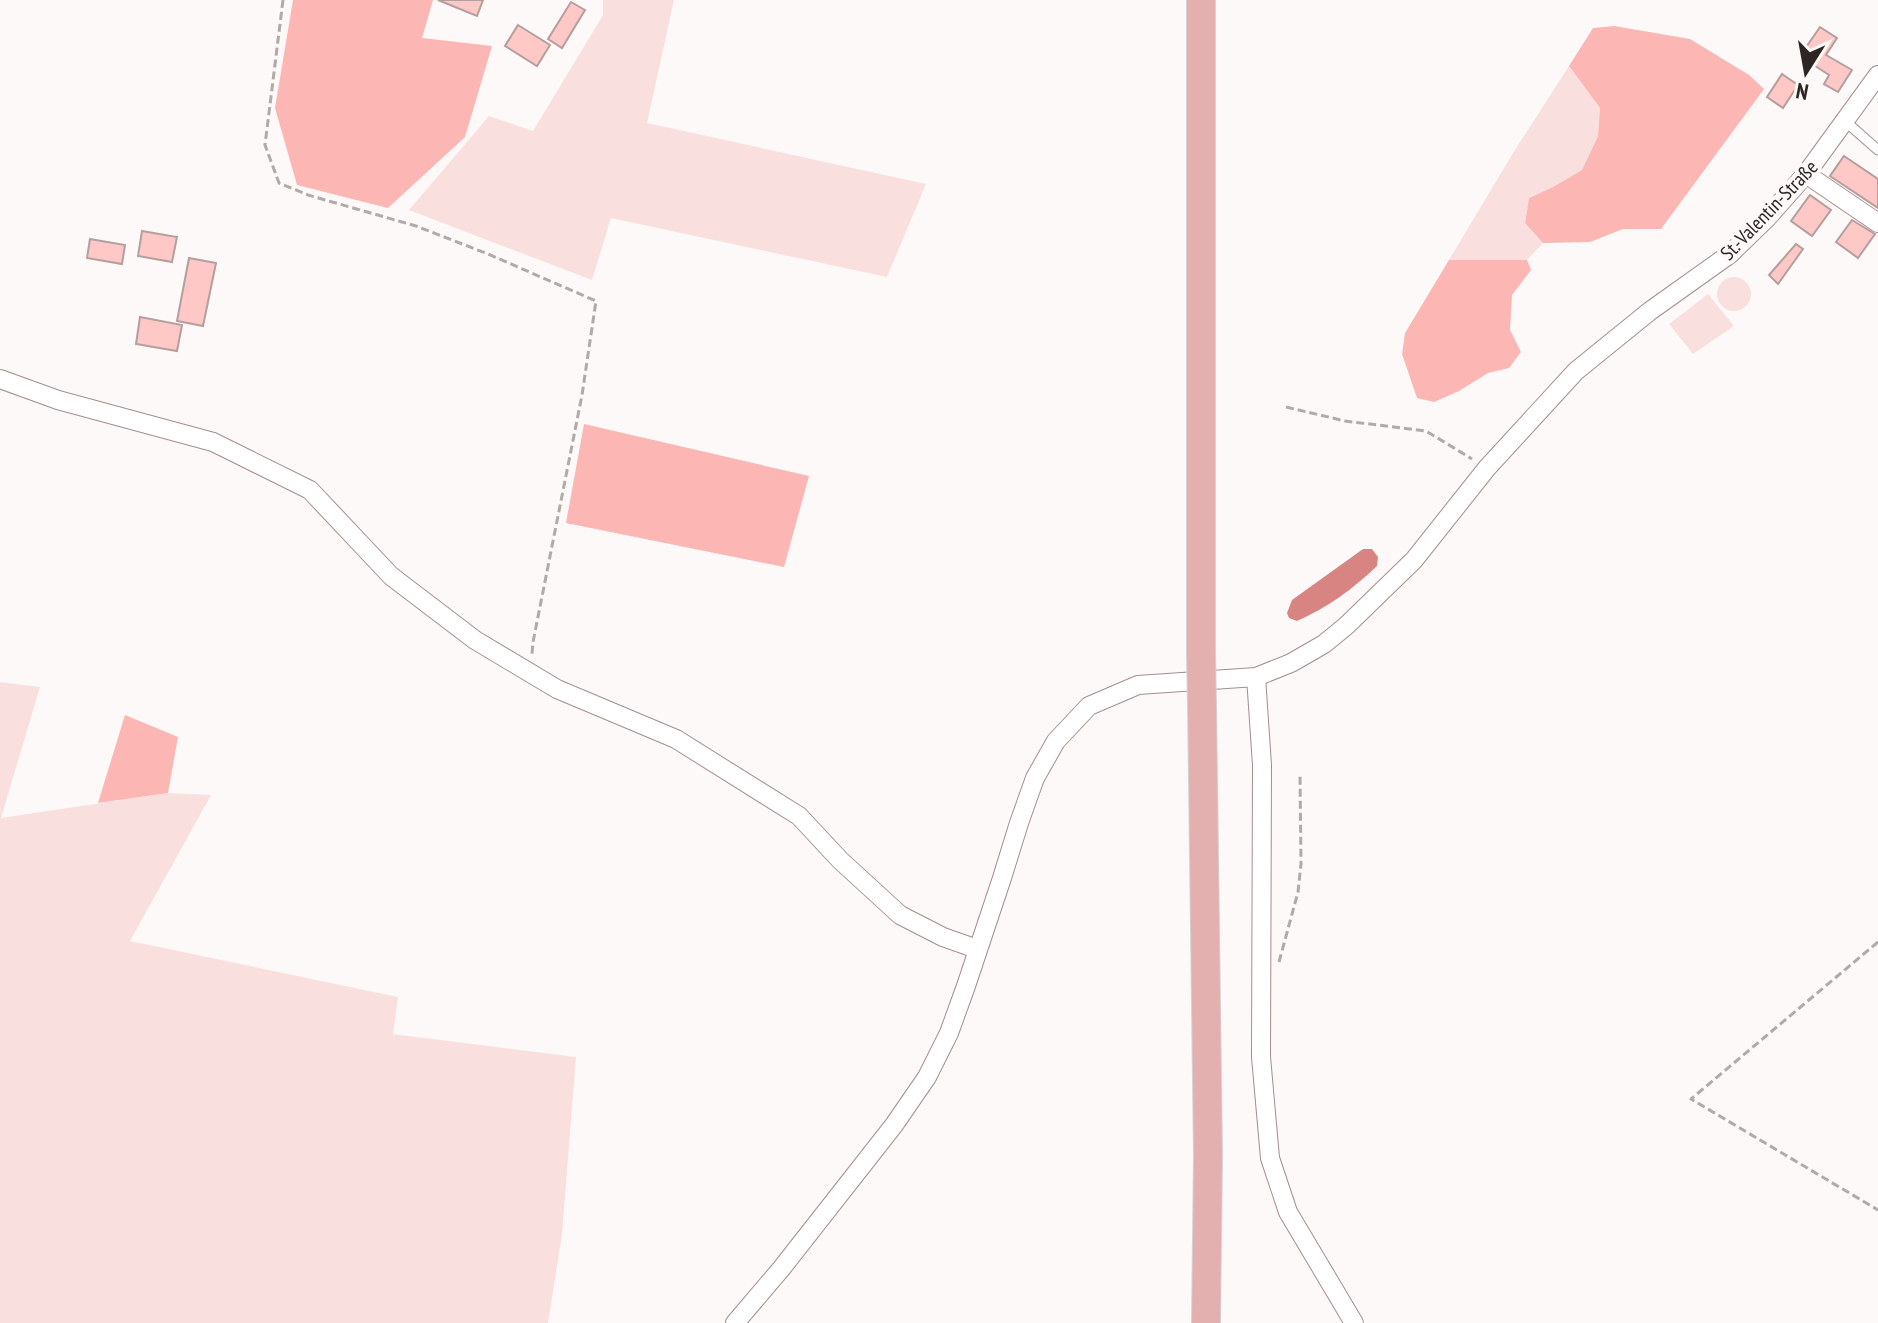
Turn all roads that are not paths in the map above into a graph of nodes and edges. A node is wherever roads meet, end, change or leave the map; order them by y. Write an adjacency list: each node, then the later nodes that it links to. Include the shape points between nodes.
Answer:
1 (1201, 0): 11 (main road, bridge)
2 (1878, 75): 3 (street, St.-Valentin-Straße)
3 (1845, 121): 4 (lane); 5 (street, St.-Valentin-Straße)
4 (1878, 150)
5 (1806, 174): 6 (street); 8 (street, St.-Valentin-Straße, via 1730,254 1563,382 1414,560 1346,626 1291,663)
6 (1878, 223)
7 (0, 379): 9 (street, via 213,442 310,490 391,576 475,640 557,689 676,739 799,816 900,915)
8 (1256, 677): 9 (street, St.-Valentin-Straße, via 1138,685 1089,706 1056,741 1035,778); 12 (street, via 1262,765 1261,1057 1270,1158 1288,1212)
9 (977, 949): 10 (street, St.-Valentin-Straße, via 949,1033 927,1077)
10 (735, 1323)
11 (1206, 1323)
12 (1354, 1323)

